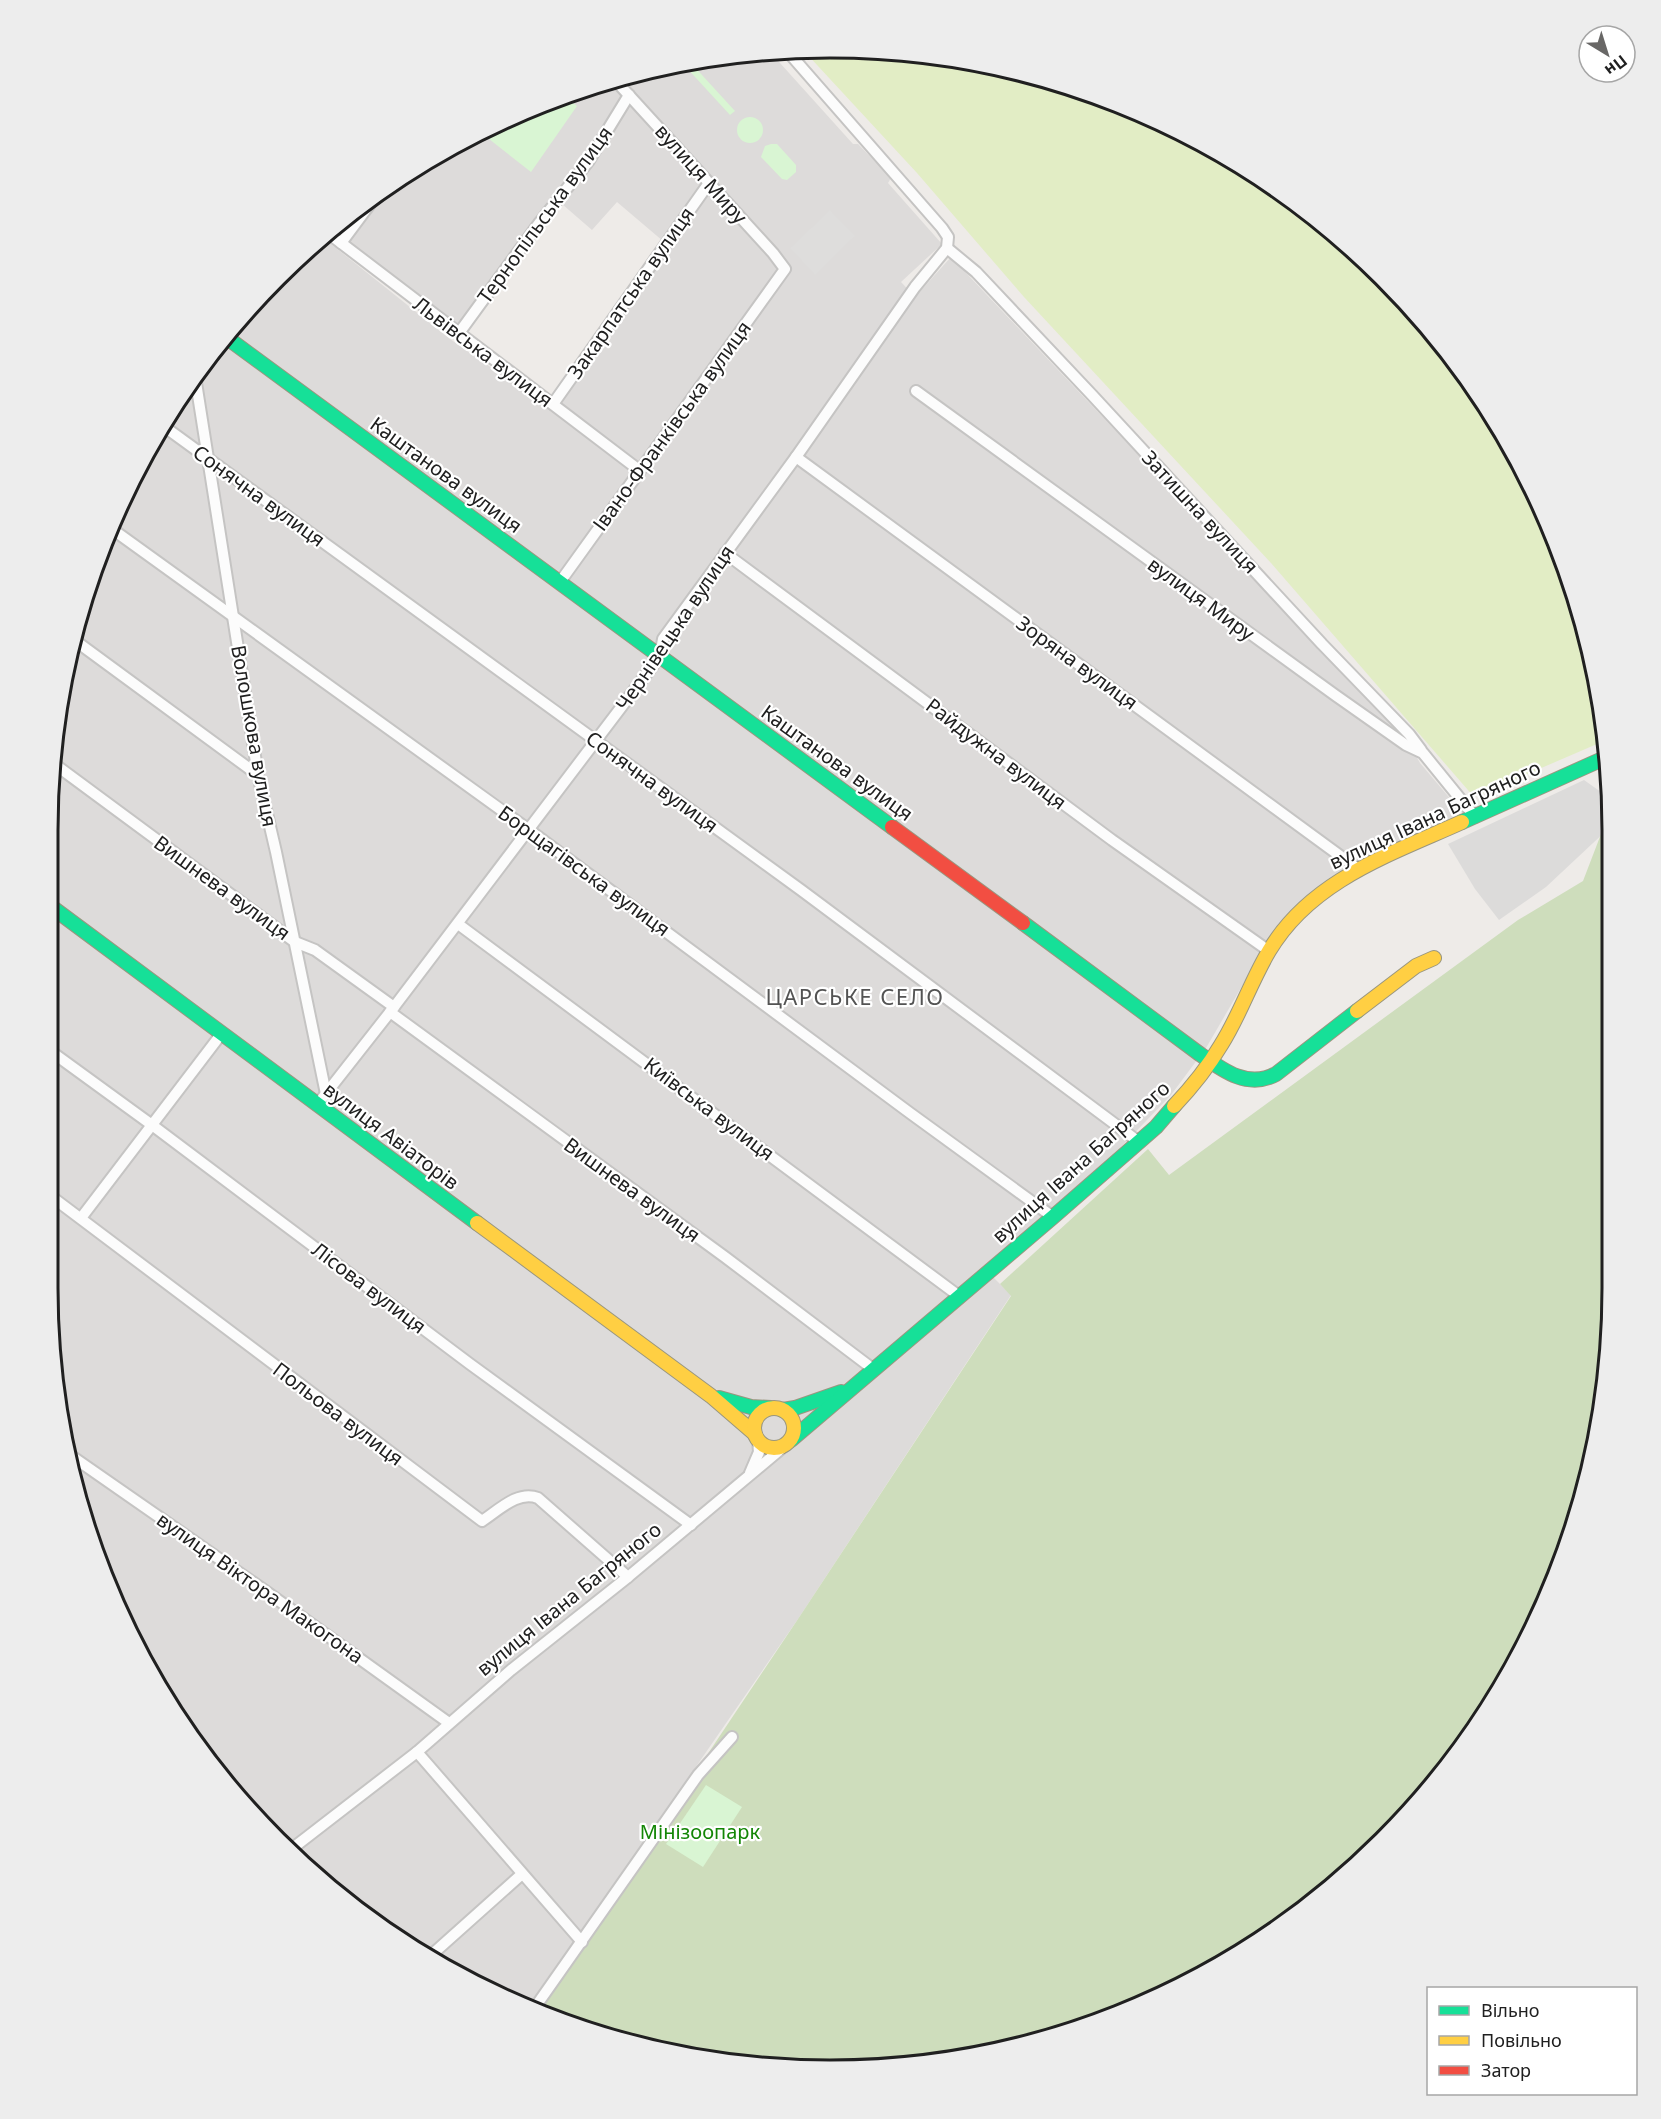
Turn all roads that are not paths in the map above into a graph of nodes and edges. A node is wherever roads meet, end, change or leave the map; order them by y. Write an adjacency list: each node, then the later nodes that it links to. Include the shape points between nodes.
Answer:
1 (795, 59): 8 (street, via 942,228 948,237)
2 (622, 88): 3 (street, вулиця Миру)
3 (629, 95): 4 (street, вулиця Миру); 10 (street, Тернопільська вулиця, via 588,162)
4 (710, 183): 9 (street, вулиця Миру); 14 (street, Закарпатська вулиця)
5 (358, 221): 7 (street)
6 (335, 239): 7 (street, Львівська вулиця)
7 (340, 243): 10 (street, Львівська вулиця)
8 (947, 248): 16 (street, Чернівецька вулиця, via 915,287); 26 (street, Затишна вулиця, via 976,272 1108,412)
9 (785, 269): 18 (street, Івано-Франківська вулиця)
10 (459, 333): 14 (street, Львівська вулиця)
11 (233, 342): 21 (main road, Каштанова вулиця)
12 (197, 390): 17 (street, Волошкова вулиця)
13 (916, 391): 26 (street, вулиця Миру, via 1335,695)
14 (553, 404): 18 (street, Львівська вулиця)
15 (170, 431): 17 (street, Сонячна вулиця)
16 (796, 457): 20 (street, Чернівецька вулиця); 32 (street, Зоряна вулиця)
17 (208, 459): 22 (street, Волошкова вулиця); 25 (street, Сонячна вулиця)
18 (639, 470): 21 (street, Івано-Франківська вулиця)
19 (118, 533): 22 (street, Борщагівська вулиця)
20 (725, 553): 24 (street, Чернівецька вулиця, via 663,639); 36 (street, Райдужна вулиця, via 1112,840)
21 (560, 582): 24 (main road, Каштанова вулиця)
22 (232, 615): 29 (street, Волошкова вулиця); 31 (street, Борщагівська вулиця)
23 (81, 645): 29 (street)
24 (660, 656): 25 (street, Чернівецька вулиця); 41 (main road, Каштанова вулиця)
25 (596, 741): 31 (street, Чернівецька вулиця); 45 (street, Сонячна вулиця)
26 (1423, 753): 30 (street, вулиця Миру)
27 (1599, 761): 30 (main road, вулиця Івана Багряного)
28 (61, 770): 35 (street, Вишнева вулиця)
29 (258, 775): 35 (street, Волошкова вулиця)
30 (1475, 817): 32 (main road, вулиця Івана Багряного)
31 (529, 830): 34 (street, Чернівецька вулиця); 47 (street, Борщагівська вулиця)
32 (1358, 869): 36 (main road, вулиця Івана Багряного, via 1315,898)
33 (58, 912): 39 (main road, вулиця Авіаторів)
34 (458, 924): 38 (street, Чернівецька вулиця); 49 (street, Київська вулиця)
35 (296, 942): 38 (street, Вишнева вулиця, via 315,950); 42 (street, Волошкова вулиця)
36 (1269, 951): 41 (main road, вулиця Івана Багряного)
37 (1434, 958): 41 (main road, Каштанова вулиця, via 1416,966 1265,1080 1235,1075)
38 (392, 1010): 42 (street, Чернівецька вулиця); 50 (street, Вишнева вулиця)
39 (222, 1033): 43 (main road, вулиця Авіаторів); 44 (street)
40 (58, 1057): 44 (street, Лісова вулиця)
41 (1211, 1060): 45 (main road, вулиця Івана Багряного, via 1176,1105)
42 (326, 1094): 43 (street, Чернівецька вулиця)
43 (317, 1105): 52 (main road, вулиця Авіаторів)
44 (152, 1125): 48 (street); 58 (street, Лісова вулиця)
45 (1139, 1142): 47 (main road, вулиця Івана Багряного)
46 (58, 1201): 48 (street, Польова вулиця)
47 (1053, 1217): 49 (main road, вулиця Івана Багряного)
48 (81, 1218): 59 (street, Польова вулиця, via 482,1521 520,1496 538,1498)
49 (959, 1296): 50 (main road, вулиця Івана Багряного)
50 (873, 1369): 51 (main road, вулиця Івана Багряного)
51 (849, 1389): 53 (main road, вулиця Івана Багряного, via 795,1408); 55 (main road, вулиця Івана Багряного)
52 (711, 1396): 53 (main road, вулиця Авіаторів, via 750,1407); 54 (main road, вулиця Авіаторів)
53 (778, 1409): 54 (main road, via 765,1410 758,1416 754,1425); 55 (main road, via 790,1415 794,1423 795,1431)
54 (757, 1437): 55 (main road, via 764,1446 772,1448); 57 (street, вулиця Івана Багряного, via 759,1452)
55 (789, 1442): 57 (street, вулиця Івана Багряного)
56 (78, 1461): 60 (street, вулиця Віктора Макогона)
57 (747, 1478): 58 (street, вулиця Івана Багряного)
58 (691, 1525): 59 (street, вулиця Івана Багряного)
59 (628, 1577): 60 (street, вулиця Івана Багряного)
60 (449, 1723): 62 (street, вулиця Івана Багряного)
61 (732, 1737): 65 (street, via 698,1775)
62 (417, 1752): 63 (street, вулиця Івана Багряного); 64 (street)
63 (297, 1845)
64 (522, 1874): 65 (street); 66 (street)
65 (582, 1942): 67 (street)
66 (435, 1951)
67 (538, 2003)

